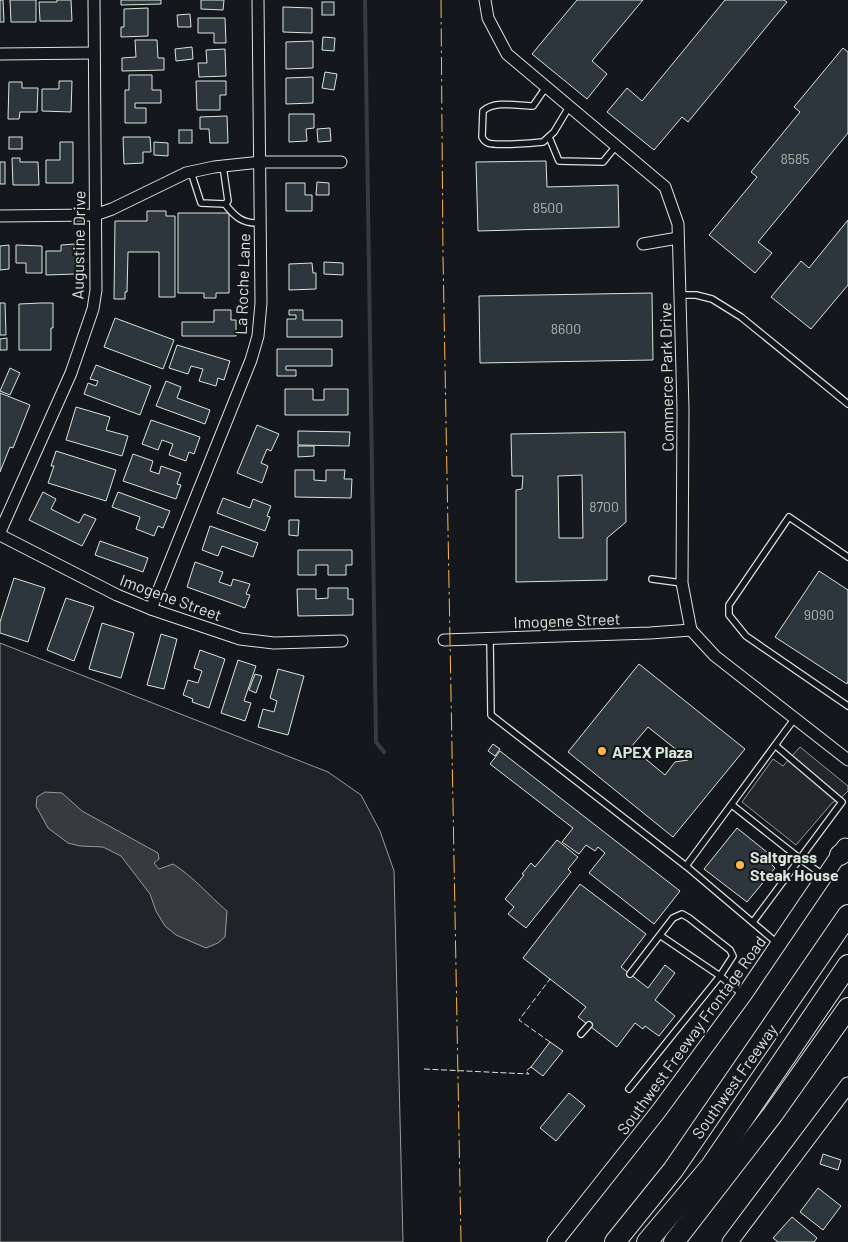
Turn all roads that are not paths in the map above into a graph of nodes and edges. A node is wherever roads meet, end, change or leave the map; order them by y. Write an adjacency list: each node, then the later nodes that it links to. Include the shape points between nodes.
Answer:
1 (94, 0): 4 (street, Augustine Drive)
2 (258, 0): 10 (street, La Roche Lane)
3 (485, 0): 6 (street, Commerce Park Drive, via 488,18 508,54)
4 (94, 53): 5 (street); 15 (street, Augustine Drive)
5 (0, 54)
6 (546, 86): 7 (street, Commerce Park Drive); 8 (lane, via 533,106 487,107 483,111 482,137 487,143 543,142)
7 (569, 107): 8 (lane); 9 (street, Commerce Park Drive)
8 (549, 137): 9 (lane, via 558,161 604,162)
9 (616, 146): 18 (street, Commerce Park Drive, via 665,187 678,224)
10 (260, 162): 11 (street); 12 (street); 17 (street, La Roche Lane)
11 (341, 162)
12 (223, 166): 13 (street); 14 (lane, via 228,201)
13 (190, 172): 14 (lane, via 201,203); 15 (street)
14 (225, 204): 17 (lane, via 236,218)
15 (95, 215): 16 (street); 22 (street, Augustine Drive, via 96,290 93,309 71,373)
16 (0, 216)
17 (260, 223): 26 (street, La Roche Lane, via 261,303 252,360)
18 (678, 238): 19 (street); 20 (street, Commerce Park Drive)
19 (643, 244)
20 (680, 295): 21 (lane, via 712,299 742,317); 25 (street, Commerce Park Drive)
21 (848, 404)
22 (0, 534): 26 (street, Imogene Street, via 117,595)
23 (848, 557): 31 (lane, via 789,517 728,605 729,615 746,636)
24 (652, 579): 25 (lane)
25 (682, 584): 27 (street, Commerce Park Drive)
26 (151, 609): 30 (street, Imogene Street, via 240,639 274,643)
27 (691, 630): 28 (street, Imogene Street); 32 (street, via 715,656)
28 (490, 639): 29 (street, Imogene Street); 38 (lane, via 491,716)
29 (444, 640)
30 (342, 641)
31 (848, 706)
32 (796, 718): 33 (lane); 34 (street)
33 (776, 746): 35 (lane); 37 (lane, via 842,802)
34 (848, 760)
35 (732, 805): 37 (lane); 38 (lane)
36 (845, 849): 39 (main road, Southwest Freeway Frontage Road)
37 (798, 858): 39 (lane); 41 (lane)
38 (686, 866): 41 (lane)
39 (826, 877): 43 (main road, Southwest Freeway Frontage Road)
40 (848, 915): 54 (highway, Southwest Freeway, via 673,1170)
41 (753, 922): 43 (lane)
42 (661, 936): 45 (lane); 46 (lane); 46 (lane, via 674,918 682,914 689,918 730,950 733,956)
43 (779, 944): 47 (main road, Southwest Freeway Frontage Road)
44 (848, 965): 55 (highway, via 711,1166)
45 (630, 974)
46 (720, 976): 47 (lane); 52 (lane)
47 (744, 995): 53 (main road, Southwest Freeway Frontage Road, via 658,1112)
48 (848, 1008): 56 (highway, via 747,1150)
49 (589, 1025): 50 (lane)
50 (581, 1034)
51 (848, 1085): 57 (main road)
52 (629, 1090)
53 (555, 1242)
54 (615, 1242)
55 (647, 1242)
56 (674, 1242)
57 (730, 1242)

